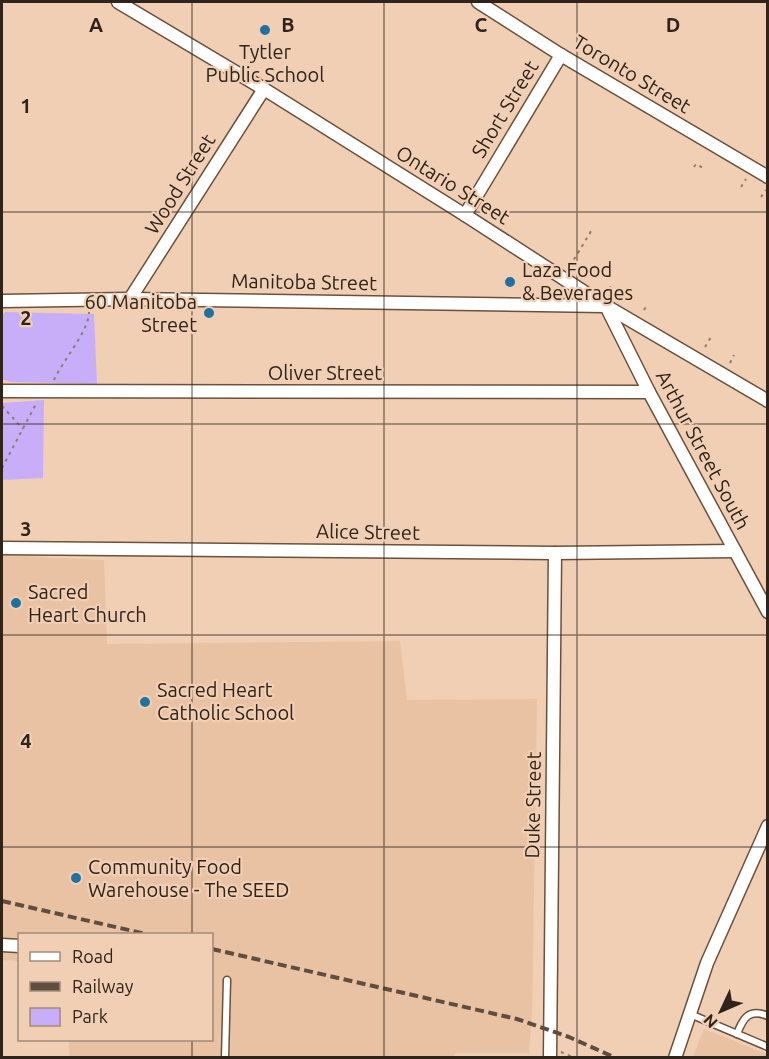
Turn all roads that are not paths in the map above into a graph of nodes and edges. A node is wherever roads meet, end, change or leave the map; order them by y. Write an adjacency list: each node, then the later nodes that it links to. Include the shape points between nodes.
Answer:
1 (117, 2): 4 (street, Ontario Street)
2 (478, 2): 3 (street, Toronto Street)
3 (561, 55): 5 (street, Toronto Street); 6 (street, Short Street)
4 (264, 89): 6 (street, Ontario Street); 7 (street, Wood Street)
5 (767, 183)
6 (465, 214): 9 (street, Ontario Street)
7 (130, 299): 8 (street, Manitoba Street); 9 (street, Manitoba Street)
8 (2, 301)
9 (606, 306): 11 (street, Arthur Street South); 12 (street, Ontario Street)
10 (2, 391): 11 (street, Oliver Street)
11 (649, 392): 14 (street, Arthur Street South)
12 (768, 400)
13 (2, 548): 15 (street, Alice Street)
14 (735, 551): 15 (street, Alice Street); 16 (street, Arthur Street South)
15 (555, 553): 26 (street, Duke Street)
16 (768, 612)
17 (768, 826): 21 (street, via 707,963)
18 (2, 945): 19 (street)
19 (18, 946)
20 (227, 980): 25 (lane)
21 (689, 1014): 23 (lane); 27 (street)
22 (768, 1016): 23 (lane, via 751,1014)
23 (737, 1034): 24 (lane)
24 (768, 1047)
25 (225, 1058)
26 (550, 1058)
27 (675, 1058)

